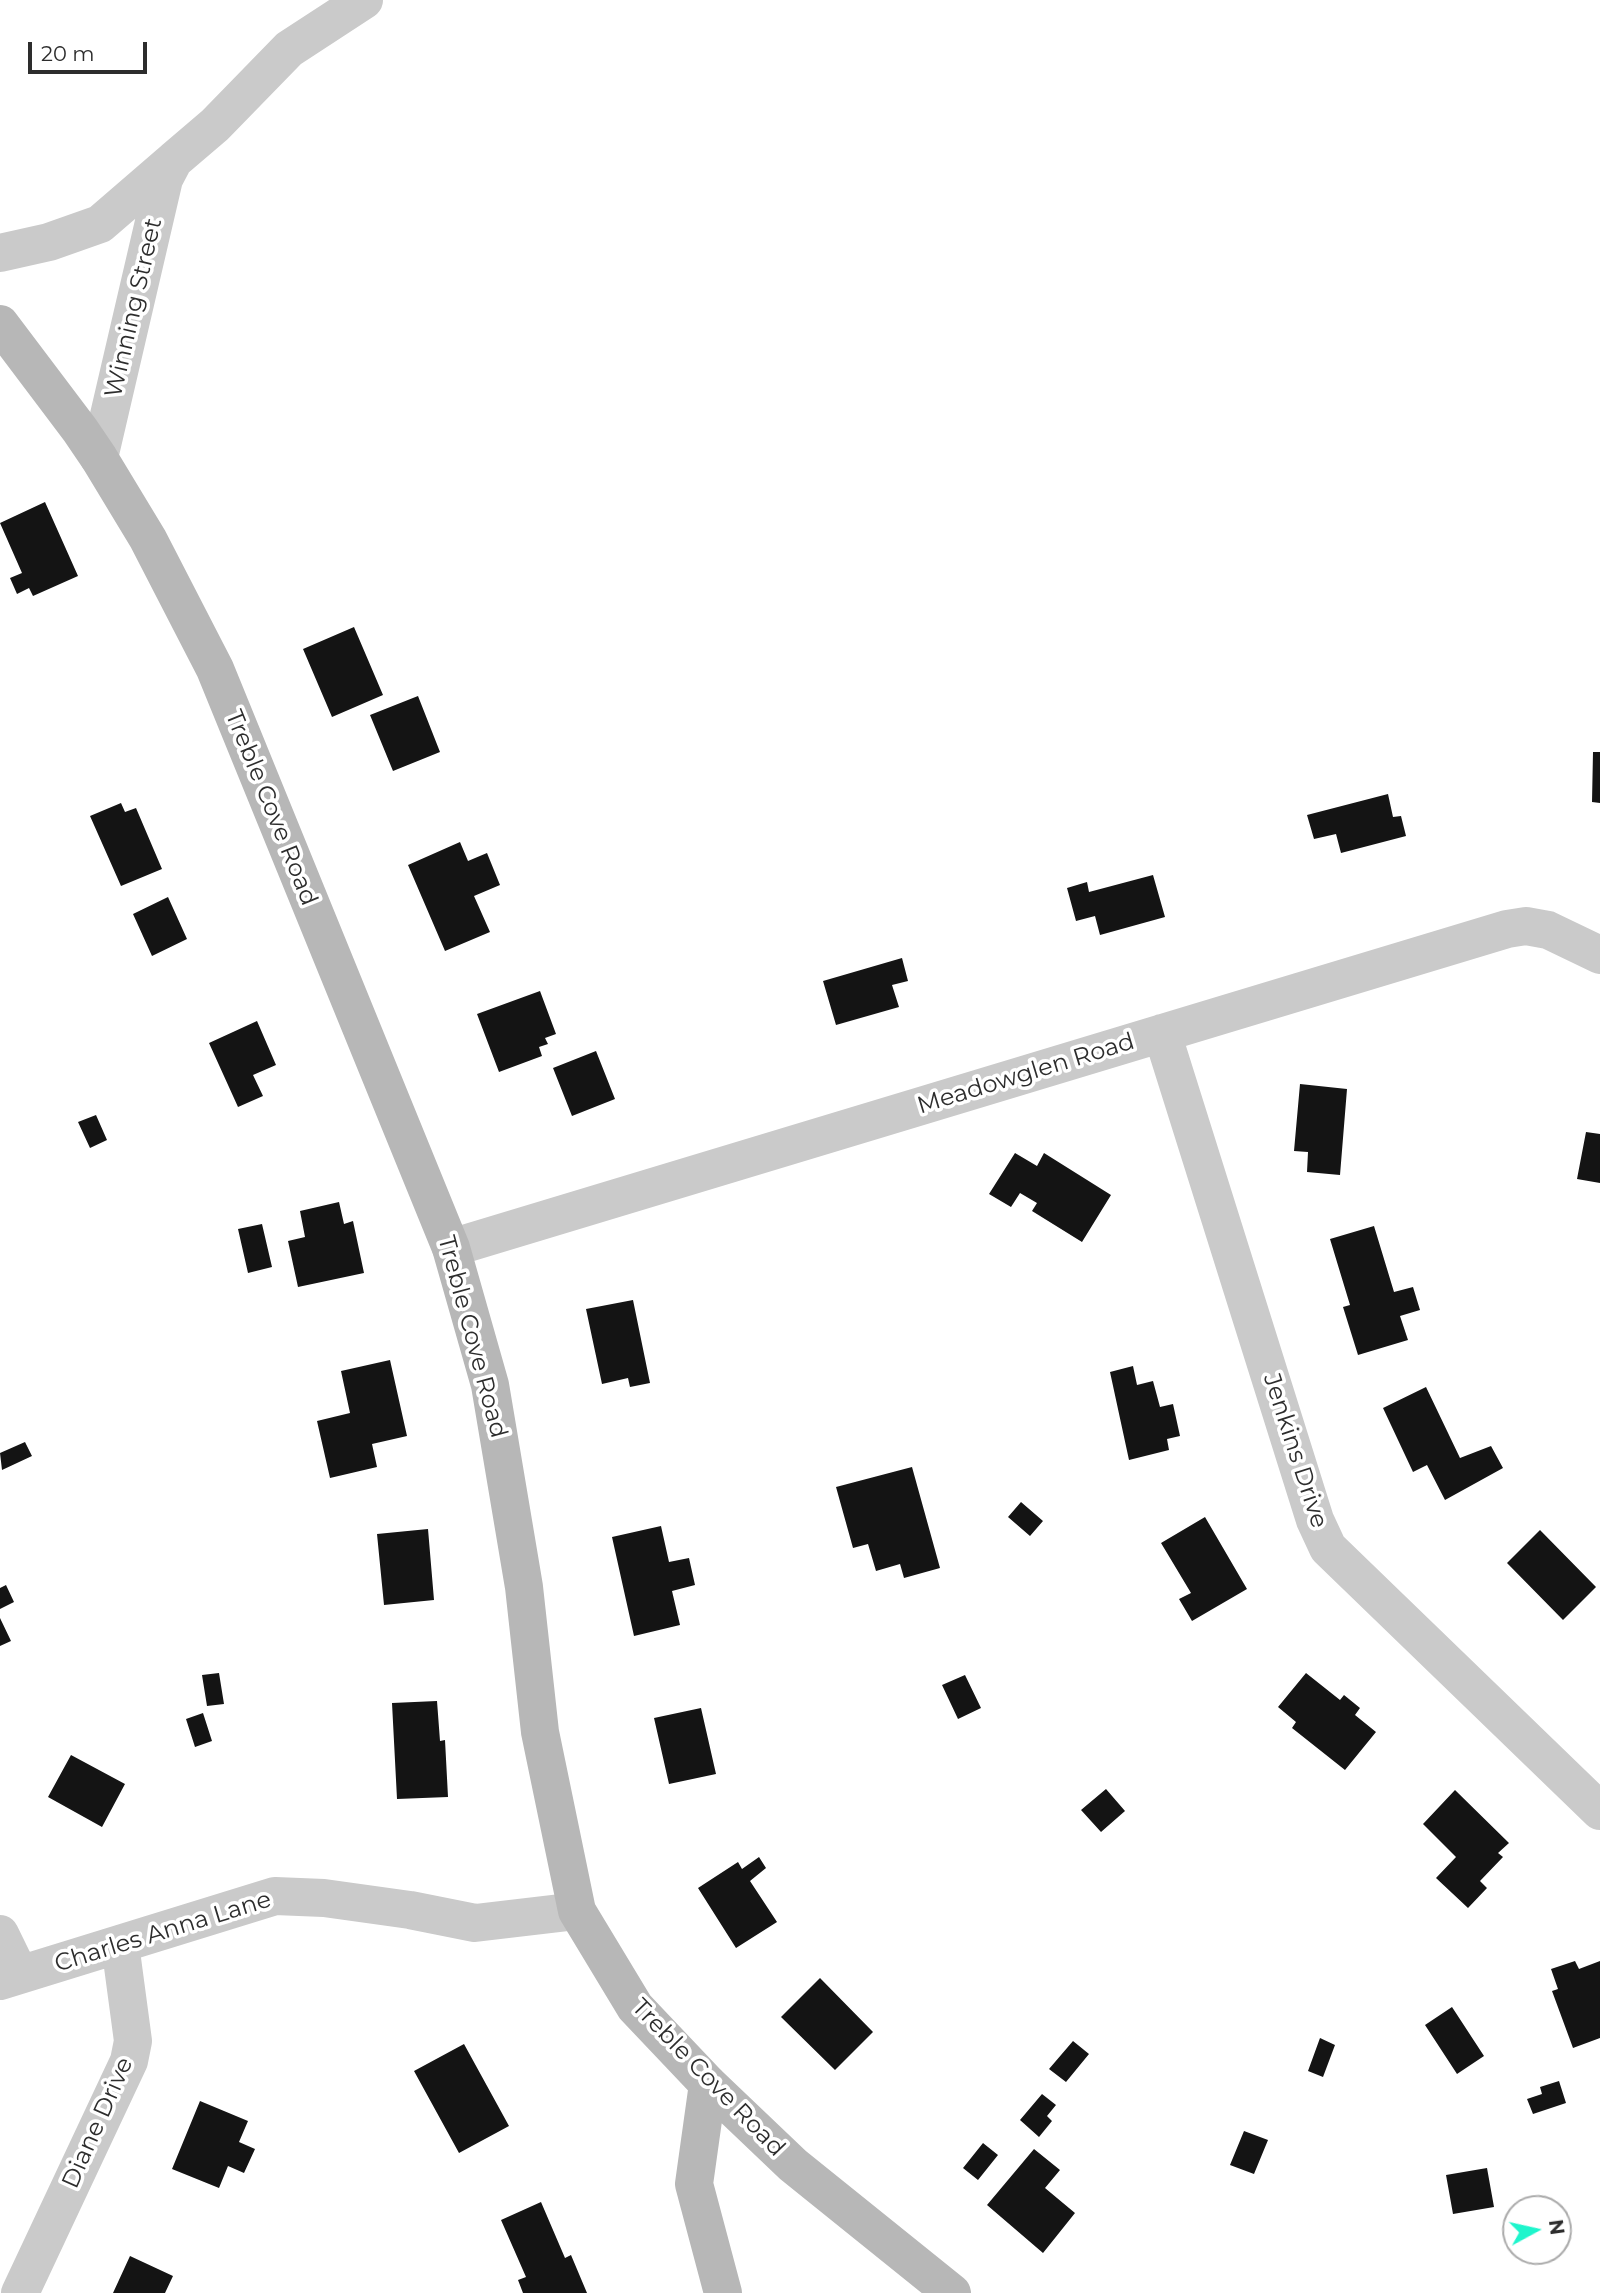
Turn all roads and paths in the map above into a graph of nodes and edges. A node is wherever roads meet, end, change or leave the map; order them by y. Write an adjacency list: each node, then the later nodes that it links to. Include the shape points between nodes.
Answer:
1 (364, 0): 2 (street, Winning Street, via 289,49)
2 (174, 160): 3 (street, Winning Street, via 100,224); 5 (street, Winning Street, via 164,179)
3 (0, 253)
4 (0, 324): 5 (main road, Treble Cove Road)
5 (99, 458): 8 (main road, Treble Cove Road, via 148,539 215,669)
6 (1600, 955): 7 (street, Meadowglen Road, via 1548,930 1507,929)
7 (1162, 1033): 8 (street, Meadowglen Road); 9 (street, Jenkins Drive, via 1315,1520 1328,1548)
8 (451, 1248): 10 (main road, Treble Cove Road, via 492,1398 524,1587 540,1732)
9 (1600, 1811)
10 (578, 1911): 12 (street, Charles Anna Lane, via 475,1923 324,1898 275,1896); 14 (main road, Treble Cove Road, via 635,2007)
11 (0, 1934): 13 (street)
12 (120, 1944): 13 (street, Charles Anna Lane); 15 (street, Diane Drive, via 134,2041 129,2061)
13 (10, 1978)
14 (708, 2084): 16 (main road, via 694,2184); 17 (main road, Treble Cove Road, via 793,2165)
15 (20, 2293)
16 (723, 2293)
17 (952, 2293)

